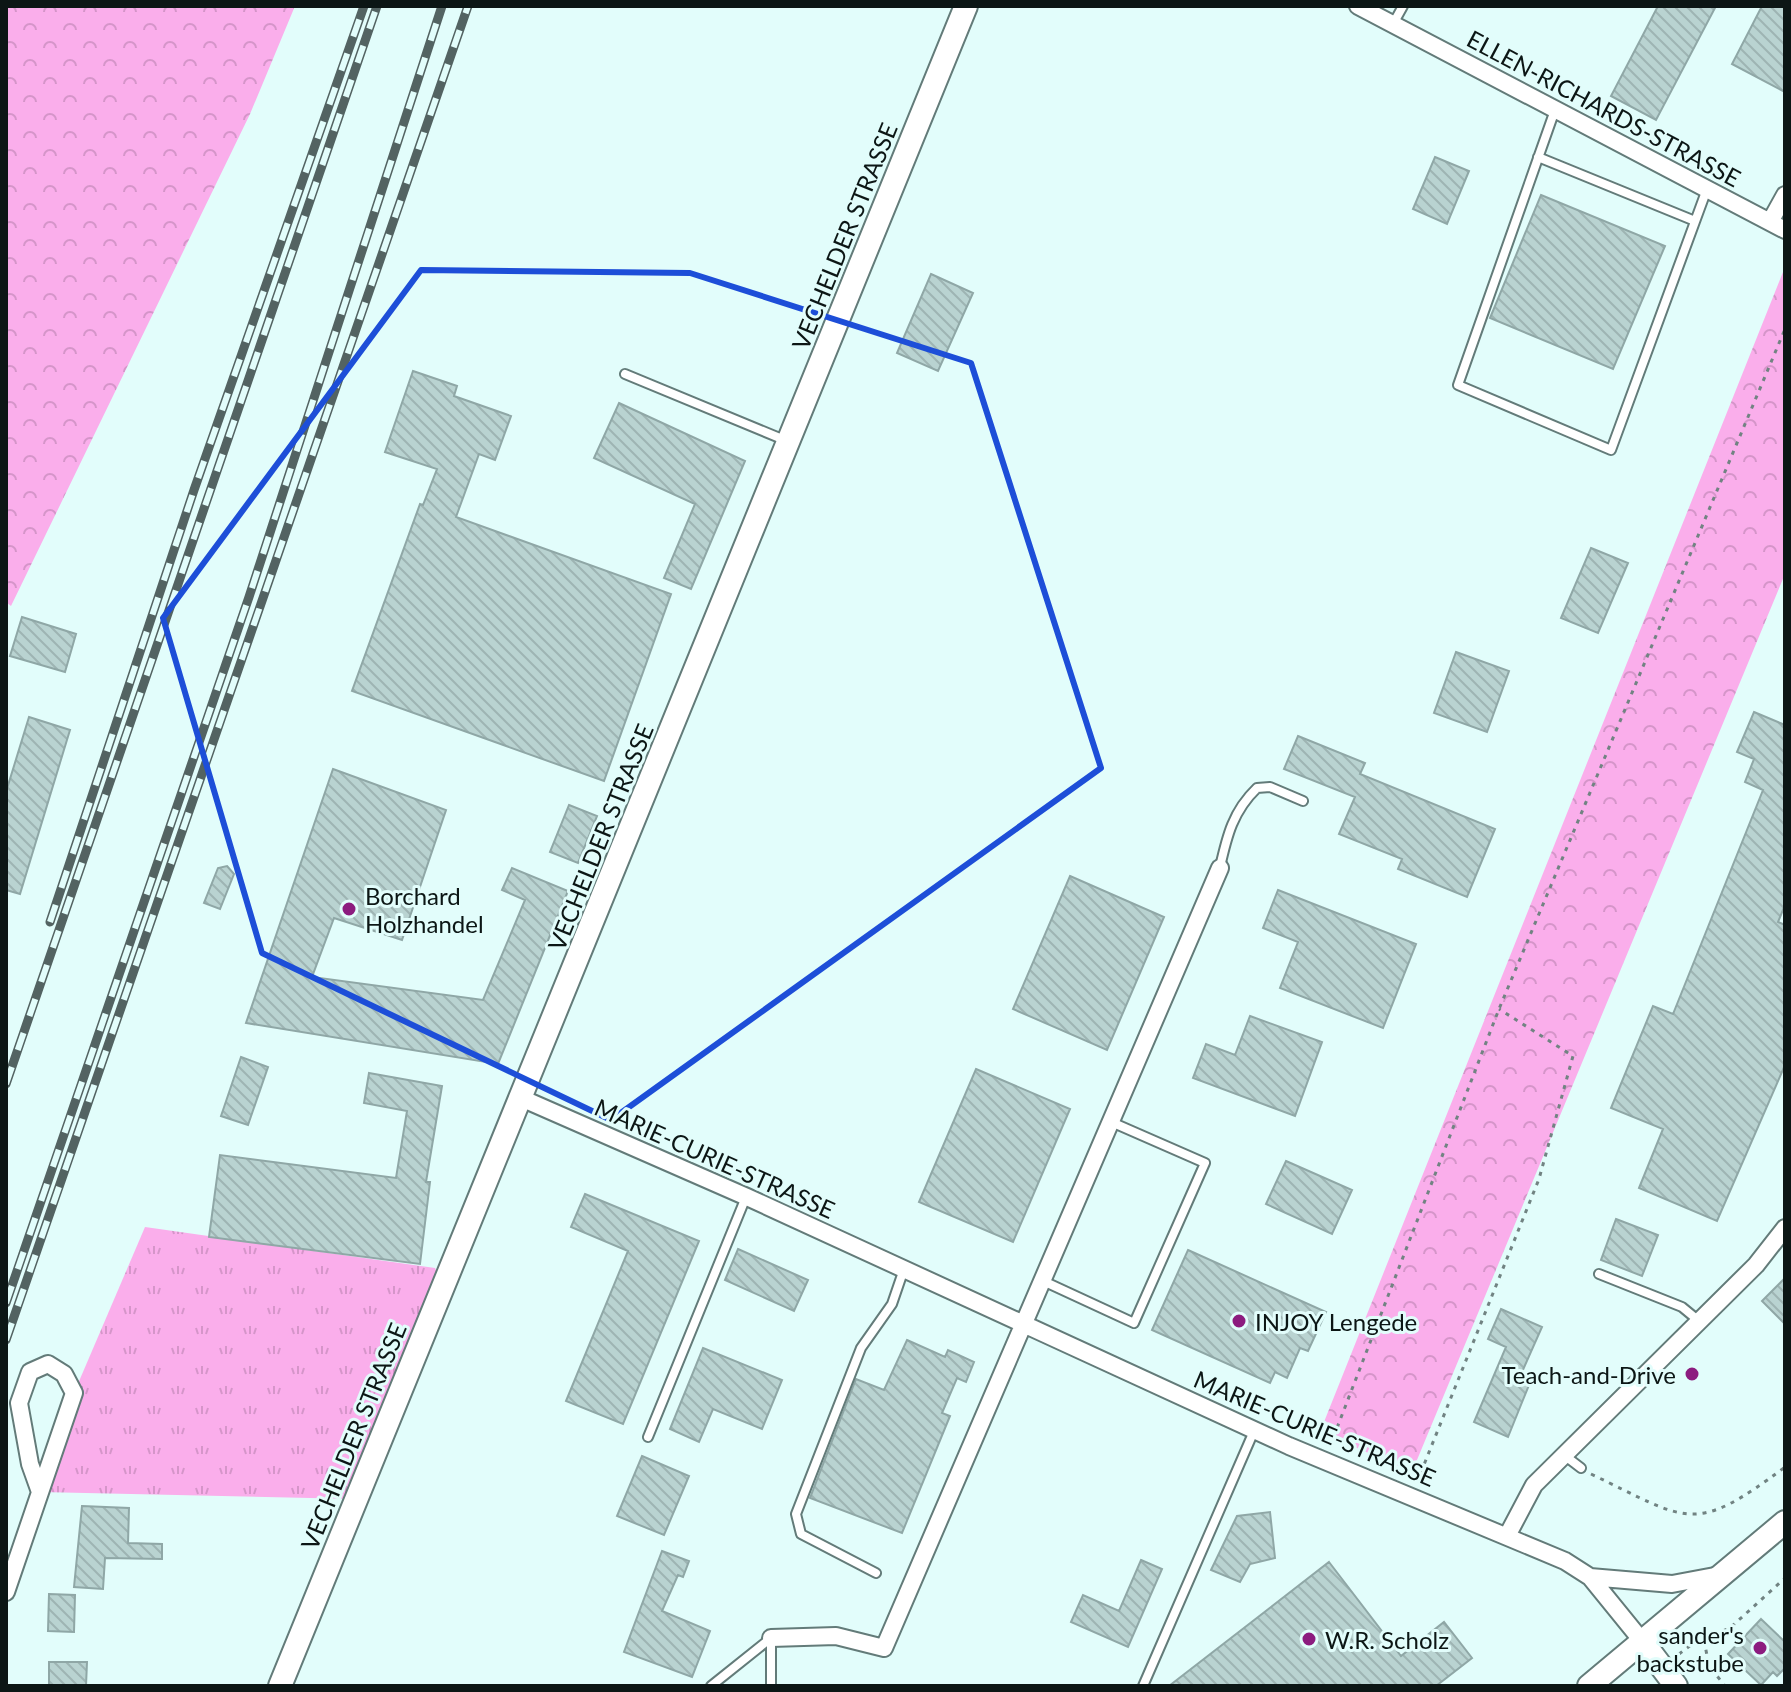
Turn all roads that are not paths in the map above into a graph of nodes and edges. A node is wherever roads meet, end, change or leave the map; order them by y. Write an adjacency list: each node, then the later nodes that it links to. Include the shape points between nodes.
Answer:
1 (966, 6): 12 (main road, VECHELDER STRASSE)
2 (1358, 6): 4 (street, ELLEN-RICHARDS-STRASSE)
3 (1403, 6): 4 (lane)
4 (1393, 24): 5 (street, ELLEN-RICHARDS-STRASSE)
5 (1555, 109): 6 (lane); 7 (street, ELLEN-RICHARDS-STRASSE)
6 (1538, 157): 9 (lane); 9 (lane, via 1458,385 1611,450)
7 (1707, 189): 9 (lane); 10 (street, ELLEN-RICHARDS-STRASSE)
8 (1785, 195): 10 (street)
9 (1695, 221)
10 (1778, 226)
11 (625, 374): 12 (lane)
12 (788, 442): 15 (main road, VECHELDER STRASSE)
13 (1303, 801): 14 (lane, via 1270,787 1257,788 1238,808)
14 (1220, 868): 16 (street)
15 (521, 1098): 17 (street, MARIE-CURIE-STRASSE); 37 (main road, VECHELDER STRASSE)
16 (1109, 1121): 21 (street); 21 (lane, via 1205,1163 1134,1323)
17 (747, 1197): 19 (street, MARIE-CURIE-STRASSE); 25 (lane)
18 (1785, 1228): 22 (street)
19 (904, 1269): 23 (street, MARIE-CURIE-STRASSE); 31 (lane, via 892,1304 861,1348 796,1514 801,1534)
20 (1599, 1274): 22 (lane, via 1682,1307)
21 (1040, 1280): 23 (street)
22 (1699, 1322): 26 (street)
23 (1021, 1323): 24 (street, MARIE-CURIE-STRASSE); 35 (street, via 884,1648 836,1636)
24 (1254, 1431): 30 (street, MARIE-CURIE-STRASSE); 40 (lane)
25 (648, 1437)
26 (1564, 1454): 27 (lane); 30 (street, via 1534,1485)
27 (1581, 1468)
28 (40, 1492): 28 (street, via 74,1393 64,1374 48,1364 30,1372 19,1403); 34 (street)
29 (1785, 1522): 32 (main road)
30 (1507, 1536): 33 (street, MARIE-CURIE-STRASSE)
31 (876, 1573)
32 (1720, 1575): 33 (street, MARIE-CURIE-STRASSE, via 1672,1584); 36 (main road)
33 (1590, 1577): 36 (street, MARIE-CURIE-STRASSE)
34 (6, 1592)
35 (771, 1638): 38 (lane); 39 (lane)
36 (1642, 1641): 41 (main road); 42 (main road)
37 (280, 1686)
38 (711, 1686)
39 (771, 1686)
40 (1143, 1686)
41 (1589, 1686)
42 (1676, 1686)

